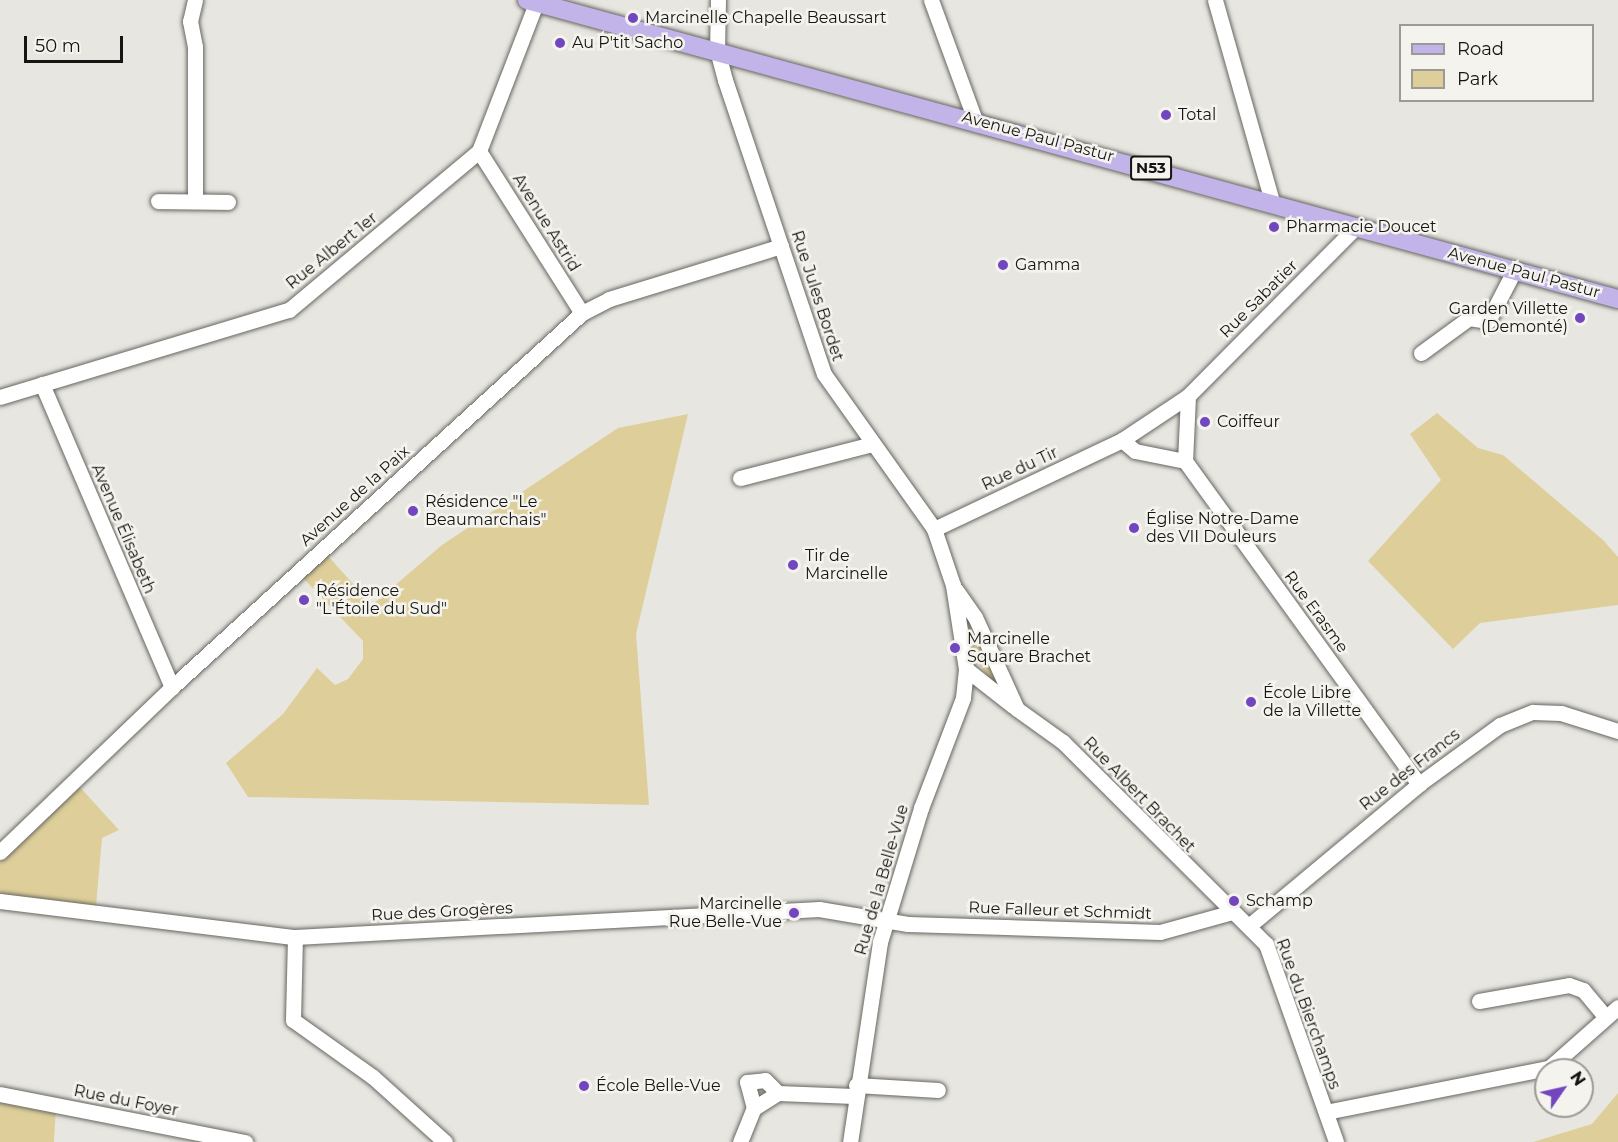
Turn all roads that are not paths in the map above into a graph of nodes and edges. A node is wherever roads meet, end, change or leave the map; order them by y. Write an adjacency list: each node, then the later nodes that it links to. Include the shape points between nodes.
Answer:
1 (195, 0): 9 (street, via 190,21 195,47)
2 (718, 0): 6 (street, Rue Jules Bordet)
3 (931, 0): 7 (street)
4 (1215, 0): 12 (street)
5 (531, 1): 6 (main road, Avenue Paul Pastur / N53); 8 (street, Rue Albert 1er)
6 (717, 50): 7 (main road, Avenue Paul Pastur / N53); 14 (street, Rue Jules Bordet)
7 (975, 120): 12 (main road, Avenue Paul Pastur / N53)
8 (479, 151): 17 (street, Avenue Astrid); 19 (street, Rue Albert 1er, via 289,310)
9 (195, 199): 10 (street); 11 (street)
10 (158, 201)
11 (228, 202)
12 (1272, 202): 13 (main road, Avenue Paul Pastur / N53)
13 (1355, 228): 15 (main road, Avenue Paul Pastur / N53); 20 (street, Rue Sabatier)
14 (781, 246): 17 (street, Avenue de la Paix, via 609,299); 23 (street, Rue Jules Bordet, via 824,374)
15 (1514, 271): 16 (main road, Avenue Paul Pastur / N53); 18 (street, via 1488,321 1469,318)
16 (1618, 299)
17 (582, 313): 29 (street, Avenue de la Paix)
18 (1421, 353)
19 (42, 384): 21 (street, Rue Albert 1er); 29 (street, Avenue Élisabeth)
20 (1188, 396): 22 (street, Rue Sabatier); 24 (street)
21 (0, 397)
22 (1122, 440): 24 (street, via 1135,451); 26 (street, Rue du Tir)
23 (872, 444): 25 (street); 26 (street, Rue Jules Bordet)
24 (1185, 461): 32 (street, Rue Erasme)
25 (740, 478)
26 (934, 529): 27 (street, Rue Albert Brachet)
27 (953, 585): 28 (street, Rue Albert Brachet); 30 (street, Rue Albert Brachet, via 975,617)
28 (966, 669): 30 (street, Rue Albert Brachet); 36 (street, Rue de la Belle-Vue, via 963,698)
29 (172, 687): 33 (street, Avenue de la Paix)
30 (1017, 709): 35 (street, Rue Albert Brachet, via 1063,742)
31 (1618, 731): 32 (street, Rue des Francs, via 1561,713 1533,712 1500,726)
32 (1419, 784): 37 (street, Rue des Francs)
33 (0, 852)
34 (0, 901): 38 (street, Rue des Grogères)
35 (1228, 913): 36 (street, Rue Falleur et Schmidt, via 1160,932); 37 (street, Rue du Bierchamps)
36 (887, 920): 38 (street, Rue des Grogères, via 819,909); 41 (street, Rue de la Belle-Vue)
37 (1250, 926): 46 (street, Rue du Bierchamps, via 1266,944)
38 (295, 937): 47 (street, via 293,1020 374,1077)
39 (1479, 1001): 40 (street, via 1569,984)
40 (1612, 1012): 46 (street, via 1550,1068)
41 (855, 1090): 42 (street); 43 (street); 50 (street, Rue de la Belle-Vue)
42 (938, 1090)
43 (778, 1093): 45 (street); 45 (street, via 765,1080 747,1082)
44 (0, 1094): 48 (street, Rue du Foyer)
45 (754, 1108): 49 (street)
46 (1326, 1112): 51 (street, Rue du Bierchamps)
47 (438, 1139)
48 (245, 1142)
49 (740, 1142)
50 (850, 1142)
51 (1336, 1142)

